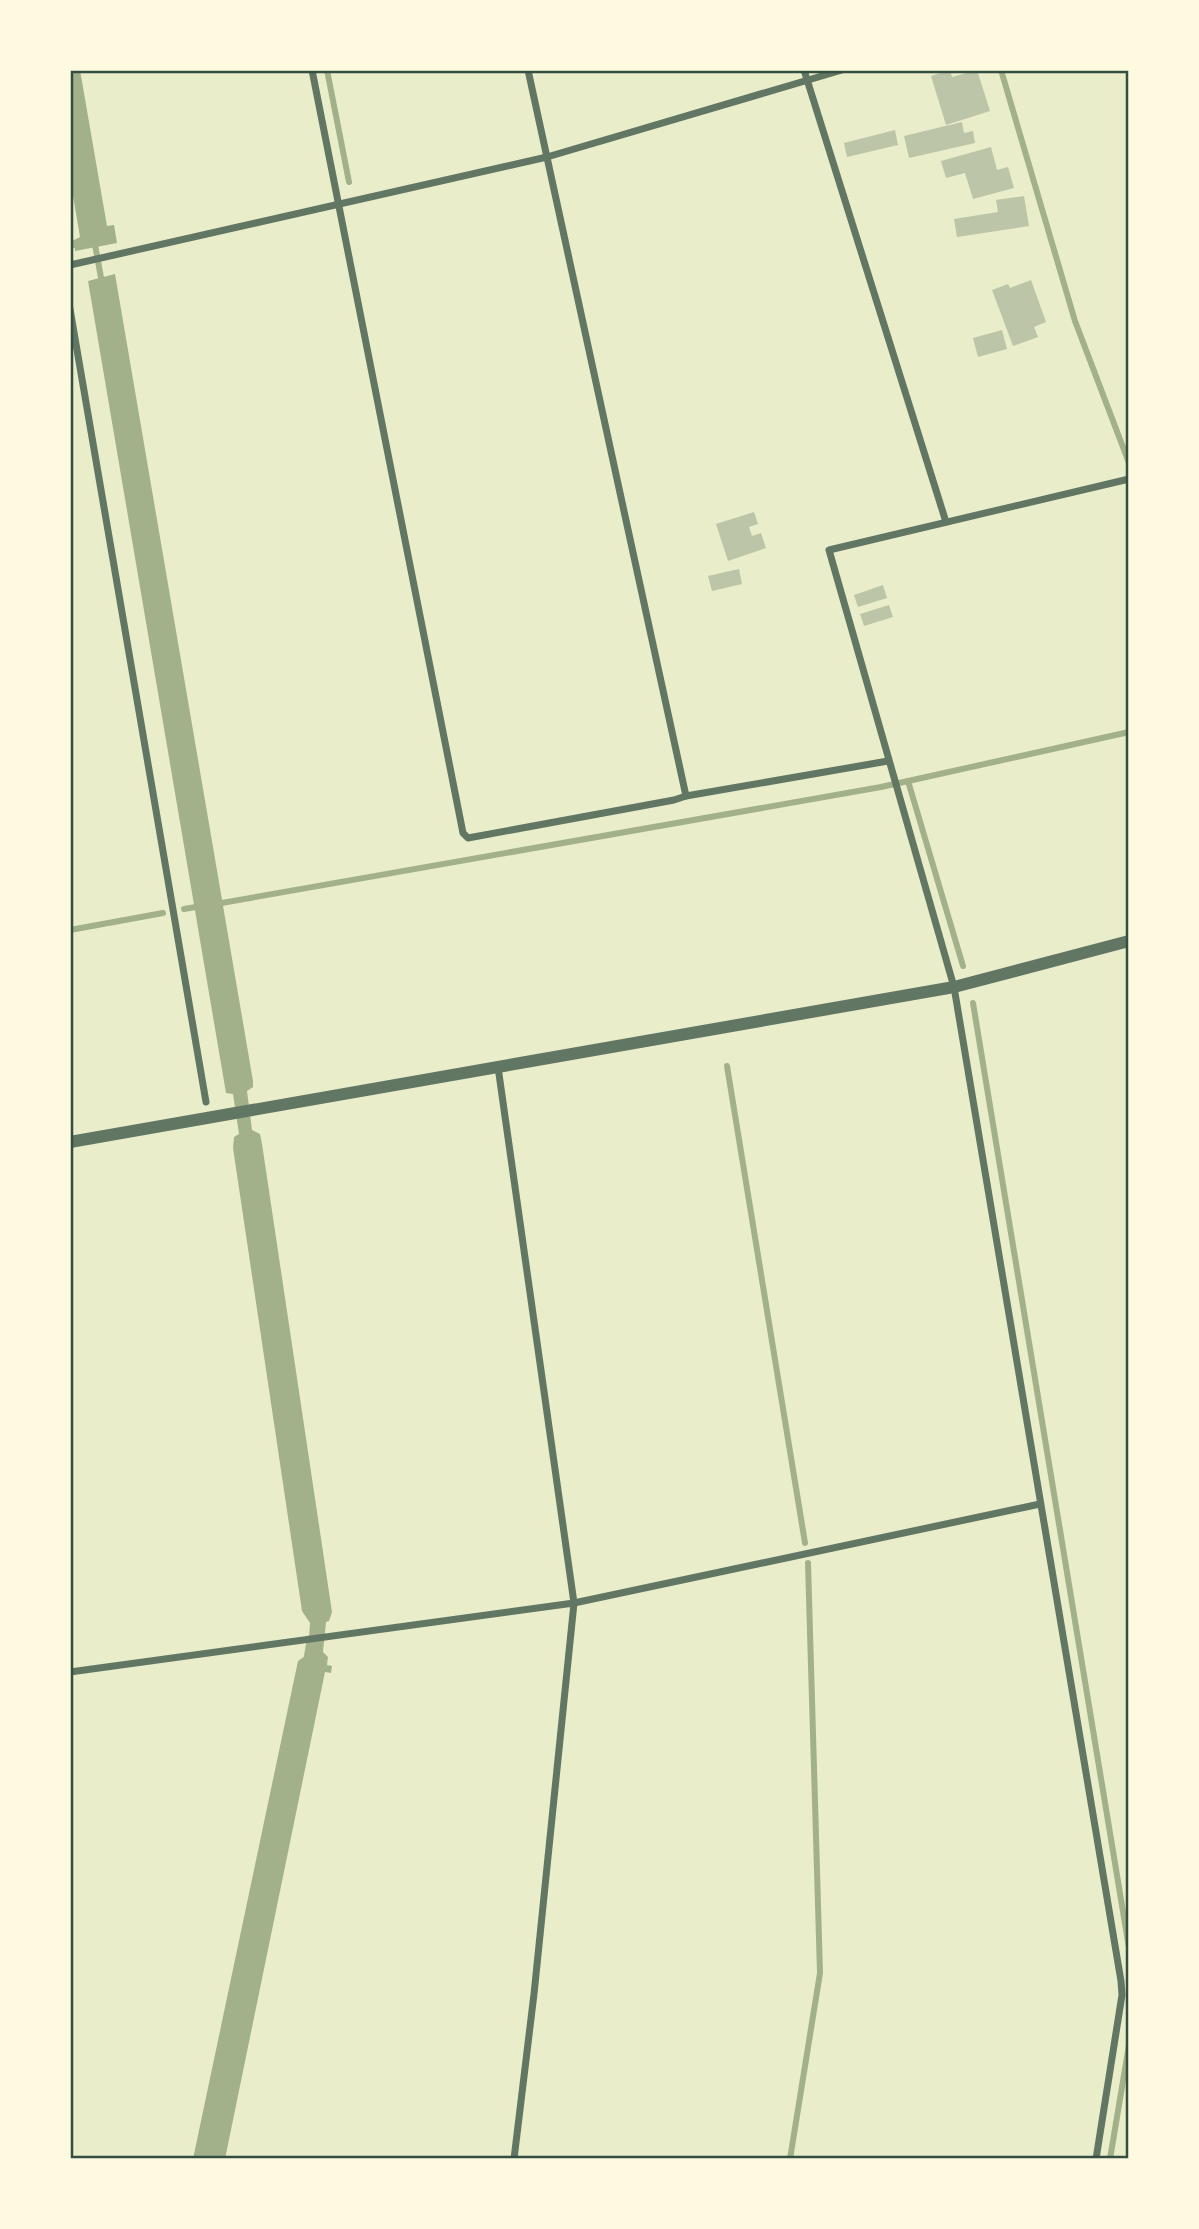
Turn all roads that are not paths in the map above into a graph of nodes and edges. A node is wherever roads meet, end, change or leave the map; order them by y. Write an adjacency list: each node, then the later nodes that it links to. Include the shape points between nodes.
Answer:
1 (312, 70): 7 (street)
2 (528, 70): 6 (street)
3 (804, 70): 5 (street)
4 (842, 70): 5 (street)
5 (807, 81): 6 (street); 11 (street)
6 (547, 157): 7 (street); 13 (street)
7 (339, 205): 8 (street); 13 (street, via 463,833 468,838)
8 (70, 265)
9 (70, 309): 17 (street)
10 (1129, 479): 11 (street)
11 (946, 522): 12 (street, via 829,550)
12 (888, 761): 13 (street); 15 (street)
13 (686, 796)
14 (1129, 941): 15 (street)
15 (954, 987): 16 (street); 19 (street)
16 (498, 1067): 18 (street); 20 (street)
17 (206, 1102)
18 (70, 1142)
19 (1040, 1504): 20 (street); 22 (street)
20 (575, 1603): 21 (street); 23 (street)
21 (70, 1672)
22 (1125, 1995): 24 (street)
23 (514, 2159)
24 (1096, 2159)

